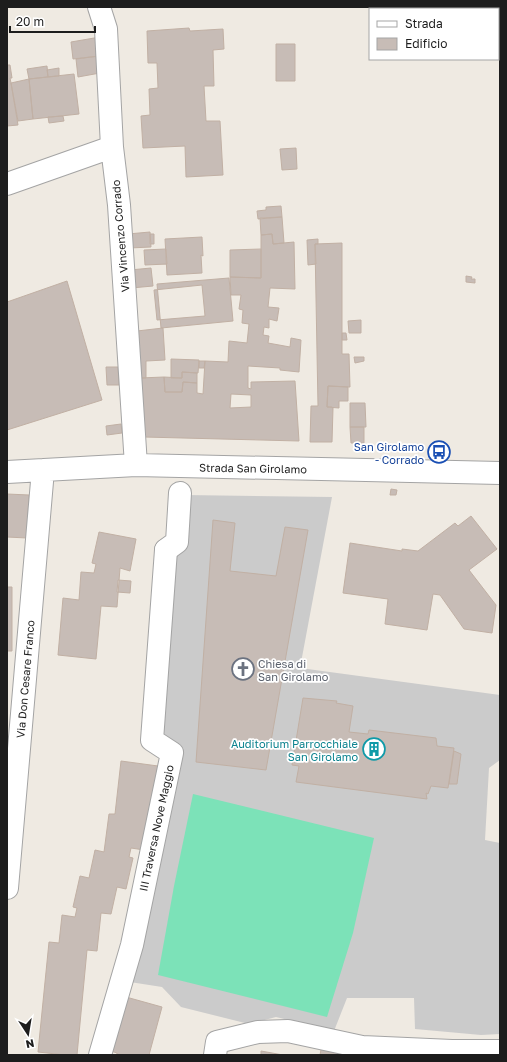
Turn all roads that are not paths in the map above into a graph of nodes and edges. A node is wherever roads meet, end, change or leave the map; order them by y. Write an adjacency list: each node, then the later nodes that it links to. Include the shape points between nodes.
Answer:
1 (99, 7): 2 (street, Via Vincenzo Corrado, via 106,29)
2 (112, 147): 3 (street); 4 (street, Via Vincenzo Corrado, via 119,205)
3 (7, 184)
4 (136, 465): 5 (street, Strada San Girolamo); 7 (street, Strada San Girolamo)
5 (43, 470): 6 (street, Strada San Girolamo); 9 (street, Via Don Cesare Franco)
6 (7, 472)
7 (500, 473)
8 (180, 493): 12 (street, III Traversa Nove Maggio, via 177,542 166,550 152,740 172,753 132,945)
9 (7, 888)
10 (500, 1051): 11 (street)
11 (452, 1053): 13 (street, via 362,1047 281,1031 258,1032 217,1042)
12 (100, 1055)
13 (215, 1055)

